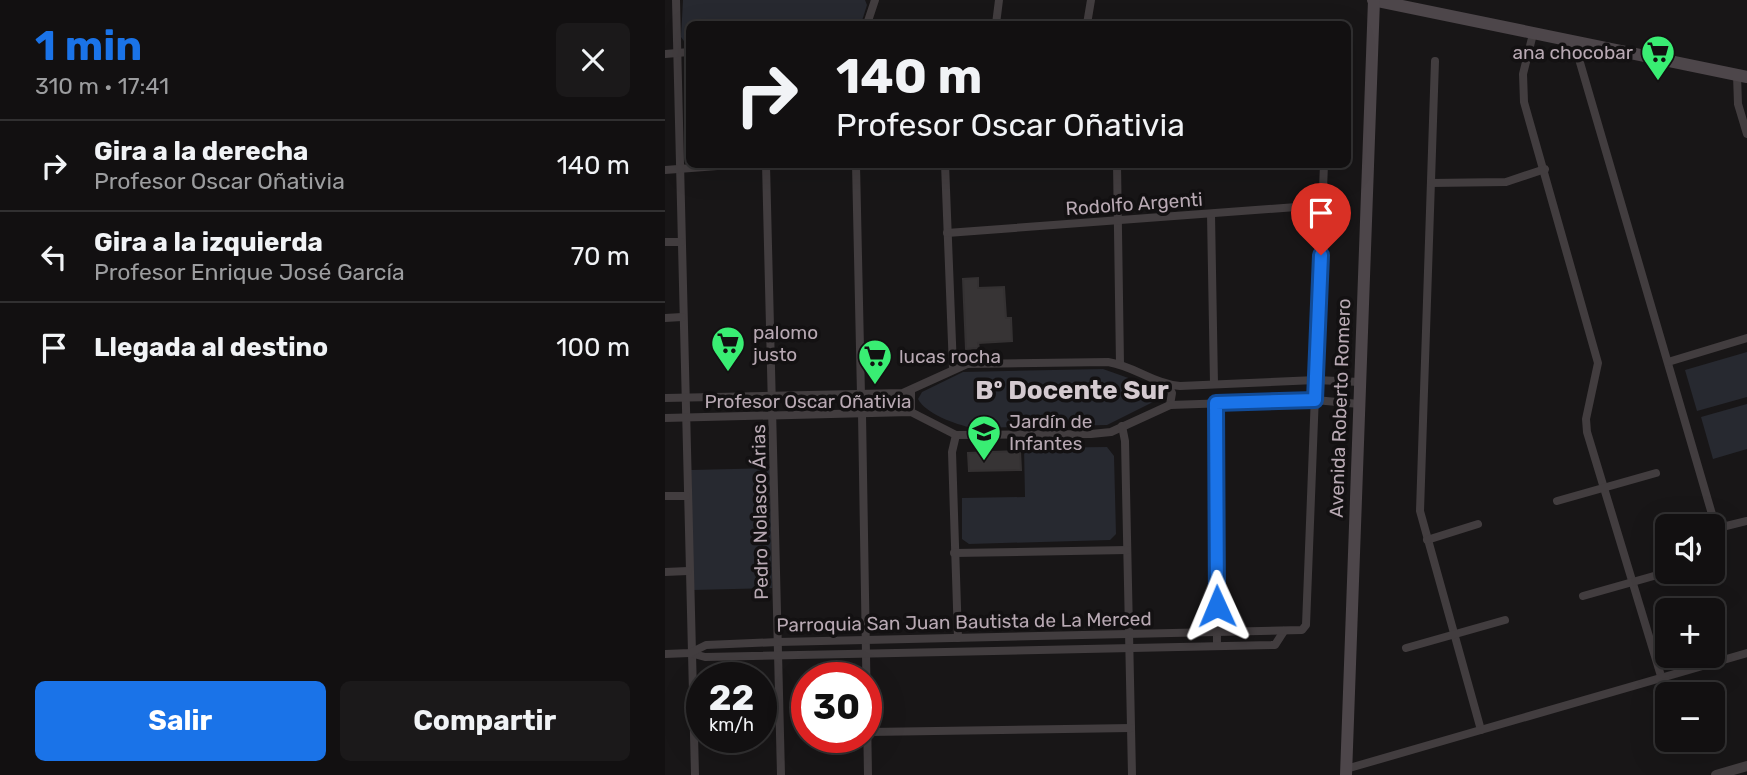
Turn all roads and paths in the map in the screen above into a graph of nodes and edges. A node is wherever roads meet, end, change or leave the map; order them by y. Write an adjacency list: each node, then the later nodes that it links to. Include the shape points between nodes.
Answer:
1 (676, 0): 12 (street)
2 (875, 0): 6 (street)
3 (999, 0): 7 (street)
4 (1091, 0): 8 (street)
5 (1373, 0): 9 (main road); 40 (main road, Avenida Roberto Romero)
6 (868, 21)
7 (996, 21)
8 (1088, 21)
9 (1533, 34): 10 (main road); 24 (street, via 1522,88)
10 (1574, 42): 15 (main road); 36 (street)
11 (686, 52): 12 (street)
12 (675, 53): 13 (street); 23 (street)
13 (665, 54)
14 (1435, 61): 26 (street)
15 (1742, 76): 16 (street, via 1738,104)
16 (1747, 134)
17 (692, 168): 23 (street)
18 (767, 168): 45 (street, Pedro Nolasco Árias)
19 (856, 168): 44 (street)
20 (945, 168): 30 (street)
21 (1117, 168): 29 (street)
22 (1324, 168): 27 (street)
23 (679, 169): 25 (street); 32 (street)
24 (1545, 169): 26 (street, via 1492,184); 60 (street, via 1598,363 1586,419)
25 (665, 170)
26 (1431, 183): 66 (street, via 1419,492)
27 (1323, 205): 28 (street, Rodolfo Argenti); 39 (street)
28 (1211, 214): 29 (street, Rodolfo Argenti); 41 (street)
29 (1118, 221): 30 (street, Rodolfo Argenti); 37 (street)
30 (947, 233): 38 (street)
31 (665, 242): 32 (street)
32 (681, 242): 34 (street)
33 (665, 317): 34 (street)
34 (682, 317): 46 (street)
35 (1747, 338): 36 (street)
36 (1668, 362): 64 (street, via 1714,521 1718,528)
37 (1120, 364): 38 (street, Profesor Oscar Oñativia, via 978,363); 42 (street, Profesor Oscar Oñativia)
38 (953, 368): 43 (street, Profesor Oscar Oñativia)
39 (1316, 380): 40 (street, Profesor Oscar Oñativia); 41 (street, Profesor Oscar Oñativia); 48 (street)
40 (1360, 382): 50 (main road, Avenida Roberto Romero)
41 (1214, 384): 42 (street, Profesor Oscar Oñativia)
42 (1168, 385): 51 (street)
43 (911, 391): 44 (street, Profesor Oscar Oñativia); 52 (street)
44 (861, 395): 45 (street, Profesor Oscar Oñativia)
45 (772, 396): 46 (street, Profesor Oscar Oñativia); 54 (street, Pedro Nolasco Árias)
46 (684, 397): 47 (street, Profesor Oscar Oñativia); 56 (street)
47 (665, 398)
48 (1315, 400): 49 (street, Profesor Oscar Oñativia); 50 (street, Profesor Oscar Oñativia); 75 (street, Parroquia San Juan Bautista de La Merced, via 1306,625 1302,630)
49 (1216, 403): 51 (street, Profesor Oscar Oñativia); 76 (street)
50 (1359, 404): 97 (main road, Avenida Roberto Romero)
51 (1170, 405): 57 (street, Profesor Oscar Oñativia)
52 (911, 412): 53 (street, Profesor Oscar Oñativia); 58 (street, Profesor Oscar Oñativia)
53 (862, 414): 54 (street, Profesor Oscar Oñativia); 80 (street)
54 (773, 415): 56 (street, Profesor Oscar Oñativia); 81 (street, Pedro Nolasco Árias)
55 (665, 418): 56 (street, Profesor Oscar Oñativia)
56 (684, 418): 62 (street)
57 (1122, 426): 58 (street, Profesor Oscar Oñativia, via 1091,434); 67 (street)
58 (956, 435): 68 (street, via 952,452)
59 (1656, 473): 60 (street)
60 (1604, 488): 63 (street); 72 (street)
61 (665, 496): 62 (street)
62 (686, 496): 69 (street)
63 (1557, 501)
64 (1747, 521)
65 (1478, 524): 66 (street)
66 (1427, 540): 77 (street)
67 (1127, 550): 68 (street); 78 (street)
68 (954, 553): 79 (street)
69 (688, 571): 70 (street); 86 (street)
70 (665, 572)
71 (1655, 576): 72 (street)
72 (1632, 582): 73 (street); 91 (street)
73 (1583, 596)
74 (1505, 620): 77 (street)
75 (1284, 631): 76 (street, Parroquia San Juan Bautista de La Merced); 82 (street, via 1275,645)
76 (1217, 632): 78 (street, Parroquia San Juan Bautista de La Merced); 82 (street)
77 (1454, 634): 84 (street); 93 (street)
78 (1129, 635): 79 (street, Parroquia San Juan Bautista de La Merced); 83 (street)
79 (958, 638): 80 (street, Parroquia San Juan Bautista de La Merced)
80 (868, 639): 81 (street, Parroquia San Juan Bautista de La Merced); 87 (street)
81 (778, 642): 86 (street, Parroquia San Juan Bautista de La Merced, via 705,645); 89 (street, Pedro Nolasco Árias)
82 (1217, 646): 83 (street)
83 (1129, 648): 87 (street); 92 (street)
84 (1406, 648)
85 (665, 653): 86 (street, Parroquia San Juan Bautista de La Merced)
86 (689, 653): 89 (street); 98 (street)
87 (868, 653): 89 (street); 90 (street)
88 (1747, 653): 91 (street)
89 (778, 656): 99 (street, Pedro Nolasco Árias)
90 (868, 662)
91 (1661, 677): 93 (street)
92 (1131, 728): 94 (street); 101 (street)
93 (1481, 730): 97 (street)
94 (882, 732)
95 (869, 753): 100 (street)
96 (1747, 766): 102 (street)
97 (1346, 772)
98 (695, 775)
99 (782, 775)
100 (868, 775)
101 (1132, 775)
102 (1716, 775)

